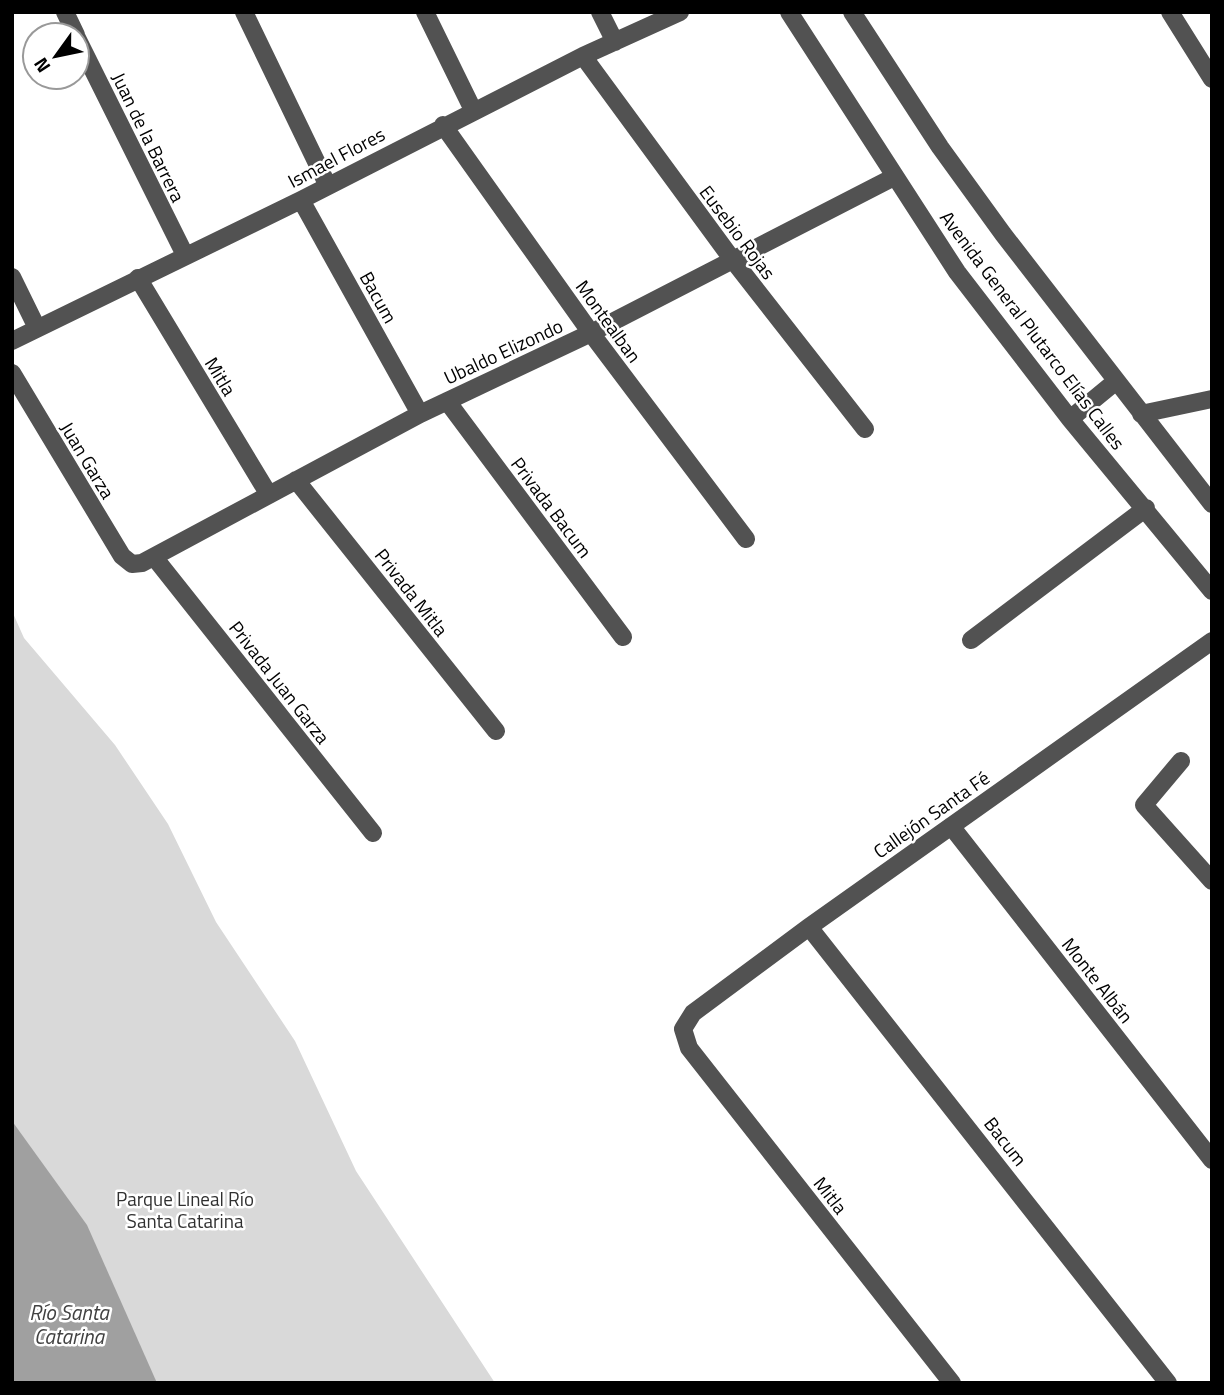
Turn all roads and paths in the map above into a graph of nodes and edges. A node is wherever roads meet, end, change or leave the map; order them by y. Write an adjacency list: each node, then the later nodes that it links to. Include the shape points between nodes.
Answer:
1 (244, 12): 15 (street)
2 (425, 12): 12 (street)
3 (600, 12): 8 (street)
4 (681, 12): 8 (street, Ismael Flores)
5 (789, 12): 14 (street, Avenida General Plutarco Elías Calles)
6 (852, 12): 25 (street, Avenida General Plutarco Elías Calles, via 940,147)
7 (1170, 12): 11 (street)
8 (615, 42): 9 (street, Ismael Flores)
9 (583, 56): 12 (street, Ismael Flores); 18 (street, Eusebio Rojas)
10 (91, 67): 17 (street, Juan de la Barrera)
11 (1212, 79)
12 (473, 110): 13 (street, Ismael Flores)
13 (443, 125): 15 (street, Ismael Flores); 22 (street, Montealban)
14 (894, 177): 18 (street, Ubaldo Elizondo); 30 (street, Avenida General Plutarco Elías Calles, via 957,272)
15 (328, 186): 16 (street, Ismael Flores)
16 (301, 200): 17 (street, Ismael Flores); 28 (street, Bacum)
17 (185, 255): 20 (street, Ismael Flores)
18 (732, 259): 22 (street, Ubaldo Elizondo); 31 (street, Eusebio Rojas)
19 (12, 276): 21 (street)
20 (138, 278): 21 (street, Ismael Flores); 33 (street, Mitla)
21 (37, 328): 23 (street, Ismael Flores)
22 (591, 333): 27 (street, Ubaldo Elizondo); 36 (street, Montealban)
23 (12, 341)
24 (12, 373): 38 (street, Juan Garza, via 122,556)
25 (1115, 382): 29 (street, Avenida General Plutarco Elías Calles); 30 (street)
26 (1212, 399): 29 (street)
27 (447, 401): 28 (street, Ubaldo Elizondo); 40 (street, Privada Bacum)
28 (420, 414): 32 (street, Ubaldo Elizondo)
29 (1141, 414): 34 (street, Avenida General Plutarco Elías Calles)
30 (1070, 419): 35 (street, Avenida General Plutarco Elías Calles)
31 (866, 429)
32 (296, 480): 33 (street, Ubaldo Elizondo); 43 (street, Privada Mitla)
33 (269, 495): 37 (street, Ubaldo Elizondo)
34 (1212, 504)
35 (1146, 509): 39 (street, Avenida General Plutarco Elías Calles); 41 (street)
36 (746, 539)
37 (154, 557): 38 (street, Ubaldo Elizondo); 46 (street, Privada Juan Garza)
38 (132, 564)
39 (1212, 591)
40 (623, 637)
41 (971, 640)
42 (1212, 641): 45 (street, Callejón Santa Fé)
43 (496, 731)
44 (1181, 761): 47 (street, via 1144,805)
45 (951, 826): 48 (street, Callejón Santa Fé); 50 (street, Monte Albán)
46 (373, 833)
47 (1212, 881)
48 (809, 927): 49 (street, Callejón Santa Fé, via 692,1013); 52 (street, Bacum)
49 (683, 1029): 51 (street, Mitla, via 689,1048)
50 (1212, 1160)
51 (952, 1383)
52 (1168, 1383)

